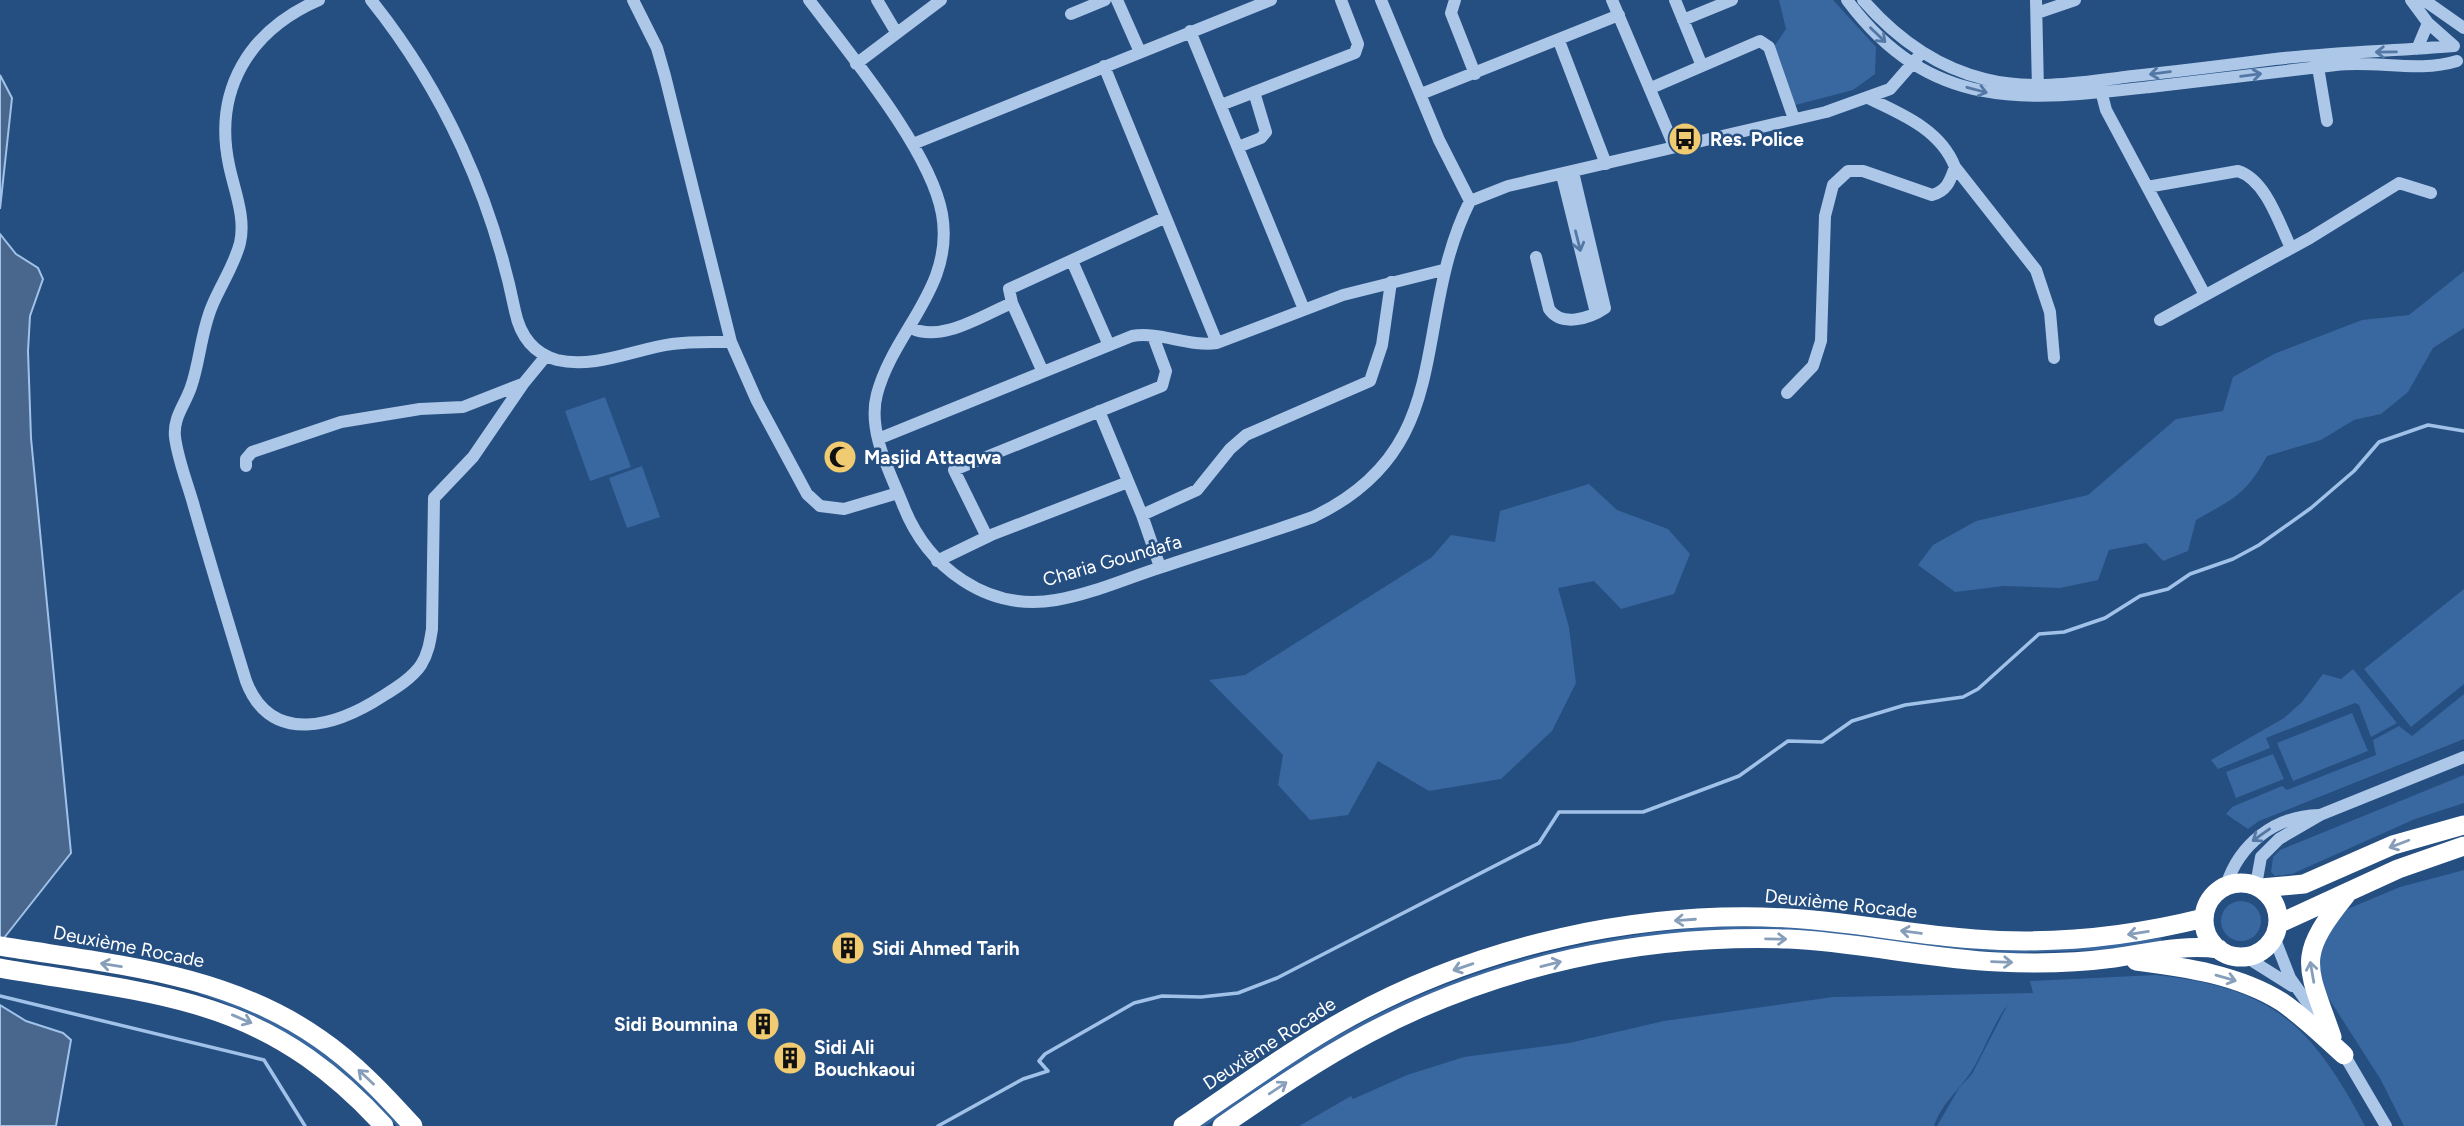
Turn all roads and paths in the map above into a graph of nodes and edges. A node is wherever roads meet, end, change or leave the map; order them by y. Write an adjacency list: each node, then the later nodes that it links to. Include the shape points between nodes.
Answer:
1 (319, 0): 81 (street, via 264,33 244,61 231,93 226,146 240,210 240,244 212,306 192,385 175,429 246,681 263,710 292,724 342,718 376,700 420,666 432,629 434,498 473,457)
2 (371, 0): 78 (street, via 420,67 476,176 504,260 518,324 531,346)
3 (633, 0): 75 (street, via 663,67)
4 (809, 0): 38 (street, Charia Goundafa)
5 (877, 0): 30 (street)
6 (941, 0): 30 (street)
7 (1105, 0): 24 (street)
8 (1117, 0): 35 (street)
9 (1233, 0): 23 (street)
10 (1271, 0): 23 (street)
11 (1341, 0): 47 (street, via 1358,51)
12 (1381, 0): 48 (street)
13 (1455, 0): 43 (street, via 1451,13)
14 (1612, 0): 25 (street)
15 (1675, 0): 26 (street)
16 (1732, 0): 26 (street)
17 (1847, 0): 36 (street, one-way to 36, via 1886,43)
18 (1863, 0): 36 (street)
19 (2075, 0): 22 (street)
20 (2411, 0): 27 (street)
21 (2424, 0): 28 (street)
22 (2037, 6): 44 (street)
23 (1238, 13): 29 (street)
24 (1071, 14)
25 (1619, 15): 32 (street); 46 (street)
26 (1683, 20): 40 (street)
27 (2428, 23): 33 (street); 34 (street)
28 (2464, 28)
29 (1190, 31): 35 (street); 51 (street)
30 (896, 32): 38 (street)
31 (2464, 36): 33 (street)
32 (1559, 41): 43 (street); 57 (street)
33 (2454, 46): 34 (street); 37 (street)
34 (2417, 49): 42 (street, one-way to 42, via 2331,53)
35 (1140, 52): 39 (street)
36 (1918, 58): 44 (street, via 1988,80); 49 (street, via 1890,89); 50 (street, one-way to 50, via 1937,76 1985,93)
37 (2460, 63): 41 (street)
38 (856, 64): 54 (street, Charia Goundafa)
39 (1104, 66): 54 (street); 63 (street)
40 (1702, 66): 46 (street); 52 (street, via 1760,41 1766,43)
41 (2318, 67): 42 (street, one-way to 41); 53 (street)
42 (2219, 73): 45 (street)
43 (1475, 74): 48 (street)
44 (2039, 84): 45 (street); 50 (street)
45 (2100, 86): 50 (street); 60 (street, via 2106,110)
46 (1651, 88): 55 (street)
47 (1254, 92): 51 (street); 56 (street, via 1266,132)
48 (1421, 94): 62 (street)
49 (1868, 98): 52 (street); 58 (street, via 1940,139)
50 (2038, 98)
51 (1221, 105): 56 (street)
52 (1794, 119): 55 (street)
53 (2327, 121)
54 (913, 144): 73 (street, Charia Goundafa, via 937,193 944,239 934,284)
55 (1674, 146): 57 (street)
56 (1238, 147): 71 (street)
57 (1606, 164): 59 (street)
58 (1955, 167): 79 (street, via 2036,270 2050,312); 82 (street, via 1949,183 1932,195 1863,171 1848,171 1833,185 1825,216 1821,341 1813,366)
59 (1567, 173): 62 (street); 65 (street, via 1601,309 1566,321 1554,317)
60 (2147, 187): 64 (street, via 2246,173 2262,191); 69 (street)
61 (2431, 193): 64 (street, via 2399,183)
62 (1470, 201): 67 (street, Charia Goundafa)
63 (1164, 218): 66 (street); 77 (street)
64 (2291, 248): 69 (street)
65 (1536, 257)
66 (1072, 261): 70 (street, via 1011,288); 76 (street)
67 (1443, 270): 68 (street); 91 (street, Charia Goundafa, via 1420,401 1408,430 1377,474 1340,504 1312,517)
68 (1391, 282): 71 (street); 88 (street, via 1382,345 1370,381 1245,435 1192,493)
69 (2205, 295): 72 (street)
70 (1012, 303): 73 (street, via 943,331 926,333); 80 (street)
71 (1303, 307): 77 (street)
72 (2160, 320)
73 (911, 328): 84 (street, Charia Goundafa, via 877,392 874,422)
74 (1153, 336): 76 (street); 77 (street); 83 (street, via 1166,371 1165,382)
75 (731, 342): 78 (street, via 672,344 581,362); 87 (street, via 812,500 820,506 844,509)
76 (1108, 343): 80 (street)
77 (1217, 343)
78 (546, 356): 81 (street)
79 (2054, 358)
80 (1042, 370): 84 (street)
81 (523, 384): 85 (street, via 463,407 420,408 305,432 251,452)
82 (1787, 393)
83 (1099, 411): 86 (street); 89 (street, via 954,470)
84 (878, 439): 87 (street, Charia Goundafa)
85 (246, 466)
86 (1128, 482): 88 (street); 89 (street)
87 (898, 493): 90 (street, Charia Goundafa, via 913,528)
88 (1142, 514): 91 (street)
89 (987, 537): 90 (street)
90 (937, 561): 91 (street, Charia Goundafa, via 974,588 1024,602 1078,595)
91 (1160, 567)
92 (2464, 757): 93 (street)
93 (2320, 815): 98 (street, one-way to 98, via 2297,817 2258,836 2237,859); 99 (street, via 2266,850)
94 (2464, 825): 99 (highway, one-way to 99, via 2393,845 2304,884)
95 (2464, 846): 96 (highway)
96 (2424, 858): 97 (highway); 100 (highway)
97 (2464, 859)
98 (2226, 886): 99 (highway); 101 (highway, via 2211,899)
99 (2259, 887): 102 (highway, via 2275,904)
100 (2348, 892): 102 (highway); 109 (highway, one-way to 100, via 2311,974 2310,953 2322,925)
101 (2204, 918): 104 (highway, via 2206,932); 113 (highway, Deuxième Rocade, one-way to 113, via 2123,935 2039,942 1784,918 1672,920 1598,930 1490,958 1386,999 1299,1048)
102 (2276, 931): 105 (highway, via 2259,952); 108 (street)
103 (0, 946): 112 (highway, Deuxième Rocade, one-way to 103, via 368,1077 320,1038 257,1003 179,976)
104 (2219, 949): 105 (highway); 106 (highway, Deuxième Rocade, via 2182,948)
105 (2246, 957): 108 (street)
106 (2110, 958): 110 (highway, one-way to 110, via 2193,970 2255,988 2292,1009); 114 (highway, Deuxième Rocade, one-way to 106, via 1309,1067 1404,1016 1504,977 1609,951 1752,939 1823,941 1997,962)
107 (0, 968): 111 (highway, one-way to 111, via 177,998 238,1018 296,1047 337,1078)
108 (2297, 991): 109 (street)
109 (2332, 1037): 110 (street)
110 (2344, 1055): 115 (street)
111 (384, 1126)
112 (413, 1126)
113 (1183, 1126)
114 (1222, 1126)
115 (2385, 1126)

